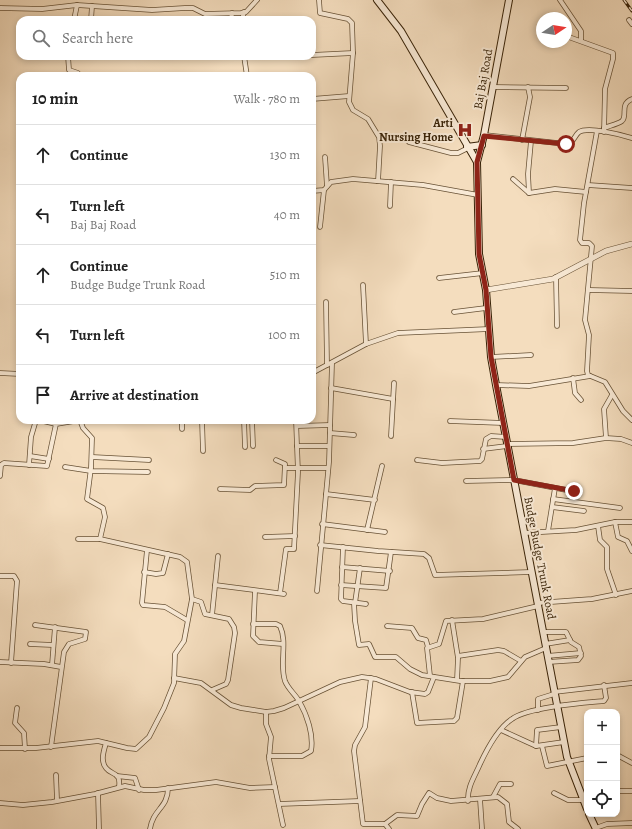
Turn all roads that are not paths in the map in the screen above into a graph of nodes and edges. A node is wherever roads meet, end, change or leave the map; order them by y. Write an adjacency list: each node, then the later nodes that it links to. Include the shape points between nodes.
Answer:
1 (257, 0): 9 (street)
2 (319, 0): 17 (street, via 320,12 348,19 352,23)
3 (377, 0): 37 (main road, via 401,31)
4 (509, 0): 23 (main road, Baj Baj Road)
5 (560, 0): 16 (street, via 582,31)
6 (77, 5): 7 (street); 8 (street, via 42,9); 11 (street)
7 (92, 6): 10 (street, via 152,10 193,8 205,14); 12 (street)
8 (0, 8)
9 (244, 12): 10 (street); 14 (street)
10 (232, 13): 13 (street)
11 (75, 16)
12 (91, 16)
13 (232, 16)
14 (243, 16)
15 (572, 38): 16 (street)
16 (581, 40): 29 (street, via 613,55 605,89)
17 (353, 53): 18 (street); 26 (street)
18 (316, 55)
19 (68, 60): 21 (street)
20 (245, 60): 22 (street)
21 (71, 72)
22 (246, 72)
23 (492, 87): 24 (street); 31 (main road, Baj Baj Road)
24 (528, 87): 25 (street); 33 (street, via 529,102)
25 (566, 88)
26 (349, 96): 27 (street); 41 (street, via 349,104 353,110 368,119 379,137)
27 (316, 99)
28 (632, 99): 29 (street, via 628,100 624,107 622,121)
29 (604, 130): 30 (street); 32 (street)
30 (597, 131): 34 (street, via 580,131 572,142 566,144); 43 (street)
31 (484, 136): 33 (street); 36 (main road, Baj Baj Road)
32 (632, 138)
33 (522, 140): 34 (street)
34 (531, 141): 48 (street)
35 (409, 142): 37 (street, via 451,153 458,153)
36 (482, 145): 37 (main road); 39 (main road, Baj Baj Road)
37 (468, 147): 39 (main road)
38 (325, 157): 44 (street)
39 (477, 162): 50 (main road, Budge Budge Trunk Road)
40 (513, 179): 48 (street)
41 (378, 181): 42 (street); 44 (street, via 341,180 331,182)
42 (391, 182): 50 (street); 51 (street)
43 (588, 185): 45 (street); 49 (street)
44 (327, 186): 46 (street)
45 (632, 188)
46 (324, 190): 47 (street); 52 (street)
47 (316, 191)
48 (529, 192): 49 (street, via 555,189)
49 (586, 192): 54 (street, via 580,240 582,243 591,244)
50 (478, 195): 55 (main road, Budge Budge Trunk Road, via 479,254)
51 (390, 206)
52 (320, 227)
53 (632, 244): 54 (street)
54 (592, 258): 56 (street); 60 (street)
55 (483, 273): 57 (street); 59 (main road, Budge Budge Trunk Road)
56 (556, 277): 59 (street); 65 (street)
57 (439, 278)
58 (363, 285): 67 (street)
59 (486, 290): 63 (main road, Budge Budge Trunk Road)
60 (589, 290): 61 (street); 75 (street, via 585,320 589,335 587,371)
61 (632, 291)
62 (326, 302): 71 (street)
63 (486, 308): 64 (street); 66 (main road, Budge Budge Trunk Road)
64 (454, 312)
65 (557, 326)
66 (489, 329): 67 (street, via 398,333); 69 (main road, Budge Budge Trunk Road)
67 (366, 344): 70 (street)
68 (531, 355): 69 (street)
69 (491, 357): 78 (main road, Budge Budge Trunk Road)
70 (332, 363): 71 (street); 79 (street)
71 (327, 365): 72 (street)
72 (316, 371)
73 (0, 373): 74 (street)
74 (16, 374)
75 (590, 376): 76 (street); 80 (street, via 603,380)
76 (573, 378): 78 (street, via 528,386); 82 (street, via 575,393)
77 (394, 382): 81 (street)
78 (496, 385): 92 (main road, Budge Budge Trunk Road)
79 (331, 388): 81 (street); 93 (street)
80 (612, 395): 83 (street, via 622,411); 100 (street, via 604,409)
81 (393, 400): 98 (street)
82 (581, 400)
83 (632, 420)
84 (450, 421): 92 (street)
85 (36, 424): 109 (street, via 30,437)
86 (56, 424): 111 (street)
87 (82, 424): 110 (street, via 92,436)
88 (182, 424): 95 (street)
89 (202, 424): 108 (street)
90 (244, 424): 106 (street)
91 (252, 424): 103 (street)
92 (503, 424): 99 (main road, Budge Budge Trunk Road)
93 (330, 425): 94 (street); 96 (street)
94 (297, 426): 104 (street)
95 (182, 429)
96 (330, 433): 97 (street); 105 (street)
97 (354, 435)
98 (391, 436)
99 (506, 437): 102 (main road, Budge Budge Trunk Road); 107 (street, via 488,437)
100 (606, 438): 101 (street); 102 (street, via 573,443)
101 (632, 443)
102 (507, 445): 107 (street); 125 (main road, Budge Budge Trunk Road)
103 (253, 446)
104 (297, 446): 105 (street); 119 (street)
105 (329, 446): 120 (street)
106 (245, 447)
107 (483, 449): 114 (street, via 480,461 442,463)
108 (203, 451)
109 (30, 456): 111 (street); 115 (street)
110 (92, 457): 112 (street); 121 (street)
111 (49, 460): 115 (street, via 47,466)
112 (149, 460)
113 (276, 460): 118 (street, via 284,463)
114 (417, 460)
115 (29, 465): 123 (street, via 4,463)
116 (382, 466): 130 (street)
117 (65, 467): 121 (street)
118 (285, 468): 119 (street); 127 (street, via 284,484 255,486 250,490)
119 (298, 468): 120 (street); 143 (street)
120 (328, 468): 129 (street)
121 (91, 471): 122 (street); 147 (street, via 87,499 104,508 106,514)
122 (148, 472)
123 (0, 476)
124 (466, 480): 125 (street)
125 (514, 480): 126 (street); 142 (main road, Budge Budge Trunk Road)
126 (555, 488): 128 (street); 131 (street)
127 (220, 489)
128 (578, 492)
129 (326, 494): 130 (street); 137 (street)
130 (375, 500): 139 (street)
131 (553, 500): 132 (street); 133 (street)
132 (552, 507): 134 (street); 141 (street)
133 (620, 508)
134 (584, 511)
135 (615, 522): 136 (street); 138 (street); 148 (street, via 618,537)
136 (632, 522)
137 (322, 524): 139 (street); 149 (street)
138 (598, 526): 141 (street); 168 (street, via 600,540 607,547 607,569)
139 (367, 530): 140 (street)
140 (385, 532)
141 (548, 532): 142 (street)
142 (524, 533): 160 (main road, Budge Budge Trunk Road)
143 (295, 536): 144 (street); 165 (street, via 294,549 286,549 282,593)
144 (265, 537)
145 (632, 538): 148 (street)
146 (78, 539): 147 (street)
147 (100, 539): 151 (street)
148 (627, 541): 152 (street)
149 (320, 545): 150 (street); 166 (street)
150 (343, 548): 153 (street); 156 (street)
151 (147, 550): 154 (street); 159 (street)
152 (632, 551)
153 (392, 552): 158 (street); 160 (street, via 424,554 429,558 435,575)
154 (168, 554): 159 (street, via 163,573); 169 (street, via 180,557 186,562)
155 (218, 556): 163 (street)
156 (342, 567): 157 (street); 162 (street)
157 (360, 568): 158 (street); 164 (street)
158 (390, 571): 164 (street, via 386,588)
159 (144, 572): 174 (street, via 141,601 143,605 165,607)
160 (531, 572): 172 (main road, Budge Budge Trunk Road)
161 (0, 576): 191 (street, via 14,576 17,581)
162 (341, 584): 164 (street); 170 (street, via 342,600)
163 (215, 585): 165 (street); 173 (street)
164 (358, 586): 170 (street)
165 (255, 591): 176 (street)
166 (317, 591)
167 (632, 591): 168 (street)
168 (616, 595): 172 (street)
169 (192, 599): 173 (street, via 201,602 205,614); 174 (street)
170 (354, 603): 171 (street); 194 (street, via 354,621 359,645 369,644 375,657 396,657 413,671)
171 (366, 604)
172 (537, 604): 175 (street, via 483,619); 180 (main road, Budge Budge Trunk Road)
173 (212, 615): 201 (street, via 229,619 235,633 228,680 226,684)
174 (187, 620): 195 (street, via 184,641 175,654)
175 (452, 620): 186 (street, via 445,623 439,644); 187 (street)
176 (253, 624): 183 (street, via 253,636 257,641); 183 (street, via 279,625 282,629)
177 (35, 625): 179 (street)
178 (387, 626): 186 (street, via 412,628 418,638 426,640)
179 (55, 627): 184 (street); 193 (street, via 86,632 84,639 67,646)
180 (542, 632): 181 (street, via 564,631); 185 (main road, Budge Budge Trunk Road)
181 (570, 640): 185 (street); 188 (street, via 579,647 581,653)
182 (30, 644): 184 (street)
183 (283, 644): 204 (street, via 284,678)
184 (53, 645): 192 (street)
185 (545, 646): 188 (main road, Budge Budge Trunk Road); 189 (street)
186 (428, 647): 194 (street, via 427,659)
187 (458, 656): 189 (street, via 498,650); 197 (street)
188 (548, 659): 203 (main road, Budge Budge Trunk Road)
189 (521, 661): 198 (street, via 508,677 503,679 484,682)
190 (0, 662): 191 (street)
191 (11, 663): 192 (street)
192 (52, 665): 193 (street)
193 (61, 668): 214 (street)
194 (432, 676): 197 (street); 202 (street, via 427,693)
195 (174, 678): 201 (street, via 193,681); 211 (street, via 164,708 142,745 130,749)
196 (371, 678): 202 (street); 204 (street, via 340,682); 236 (street, via 365,728 354,745)
197 (457, 680): 198 (street)
198 (463, 681): 202 (street, via 457,718 454,721 417,723)
199 (632, 683): 200 (street)
200 (604, 685): 203 (street); 205 (street, via 604,701)
201 (212, 690): 208 (street, via 231,705)
202 (412, 692)
203 (554, 693): 205 (main road, Budge Budge Trunk Road); 207 (street, via 538,699)
204 (298, 700): 208 (street); 217 (street, via 308,724 311,751 302,756)
205 (557, 707): 207 (street); 209 (main road, Budge Budge Trunk Road)
206 (17, 708): 216 (street, via 15,723 24,733)
207 (538, 710): 210 (street, via 518,715)
208 (266, 712): 217 (street, via 266,724 271,737)
209 (560, 727): 212 (main road, Budge Budge Trunk Road); 213 (street, via 537,730)
210 (501, 730): 213 (street); 237 (street, via 470,784)
211 (106, 742): 214 (street); 223 (street, via 104,764)
212 (564, 742): 213 (street); 220 (main road, Budge Budge Trunk Road)
213 (539, 746): 220 (street, via 547,766)
214 (51, 747): 216 (street)
215 (0, 748): 216 (street)
216 (25, 749)
217 (268, 756): 226 (street)
218 (620, 757): 221 (street)
219 (584, 759): 220 (street)
220 (568, 762): 238 (main road, Budge Budge Trunk Road)
221 (632, 763)
222 (56, 775): 235 (street)
223 (117, 776): 225 (street); 228 (street, via 135,778)
224 (511, 784): 233 (street, via 501,784)
225 (119, 787): 228 (street); 231 (street)
226 (275, 787): 227 (street, via 250,788 216,782); 240 (street)
227 (168, 788): 228 (street); 247 (street, via 167,800 153,818)
228 (139, 790)
229 (620, 791): 230 (street)
230 (632, 791)
231 (98, 793): 235 (street); 246 (street)
232 (554, 793): 241 (street)
233 (493, 797): 234 (street); 250 (street, via 501,798 507,804 509,822)
234 (480, 799): 237 (street); 249 (street)
235 (57, 800): 239 (street, via 23,805)
236 (360, 801): 240 (street); 244 (street, via 364,824)
237 (468, 801): 244 (street, via 440,800 427,794 417,816 397,816)
238 (584, 802)
239 (0, 803)
240 (279, 804): 245 (street)
241 (584, 805)
242 (590, 817): 251 (main road)
243 (632, 822): 251 (street, via 607,824)
244 (385, 824): 248 (street)
245 (283, 825)
246 (99, 829)
247 (150, 829)
248 (389, 829)
249 (482, 829)
250 (518, 829)
251 (596, 829)

